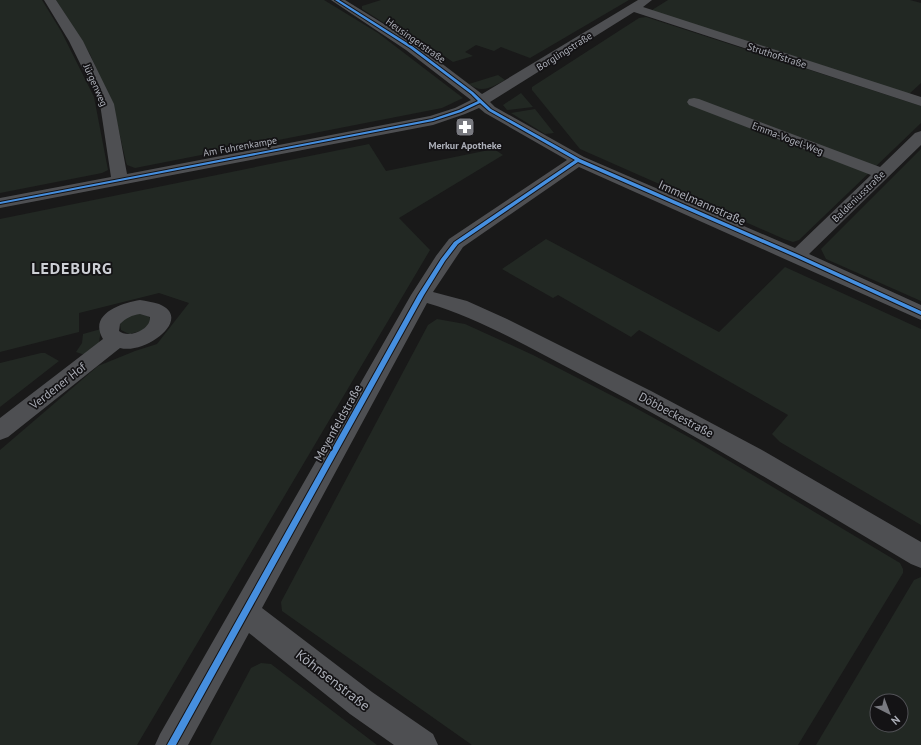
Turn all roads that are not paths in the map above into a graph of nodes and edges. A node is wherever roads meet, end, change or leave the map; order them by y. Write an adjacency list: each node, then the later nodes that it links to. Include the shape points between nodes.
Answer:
1 (50, 0): 11 (street, Jürgenweg, via 76,41 107,104)
2 (646, 0): 4 (street, Borglingstraße)
3 (348, 3): 5 (street, Heusingerstraße, via 411,47)
4 (633, 8): 5 (street, Borglingstraße); 7 (street, Struthofstraße)
5 (481, 102): 9 (street, Immelmannstraße, via 490,110); 11 (street, Am Fuhrenkampe, via 433,120)
6 (694, 102): 10 (street, Emma-Vogel-Weg)
7 (921, 102)
8 (921, 136): 10 (street, Baldeniusstraße)
9 (578, 160): 13 (street, Immelmannstraße); 14 (street, Meyenfeldstraße, via 456,243)
10 (882, 173): 13 (street, Baldeniusstraße)
11 (120, 179): 12 (street, Am Fuhrenkampe)
12 (0, 203)
13 (796, 256): 15 (street, Immelmannstraße)
14 (421, 295): 18 (street, Döbbeckestraße, via 460,306 500,324 643,397 753,457); 19 (street, Meyenfeldstraße)
15 (921, 313)
16 (116, 340): 17 (street, Verdener Hof)
17 (0, 431)
18 (921, 556)
19 (246, 613): 20 (street, Meyenfeldstraße); 21 (street, Köhnsenstraße, via 361,704)
20 (171, 745)
21 (422, 745)

